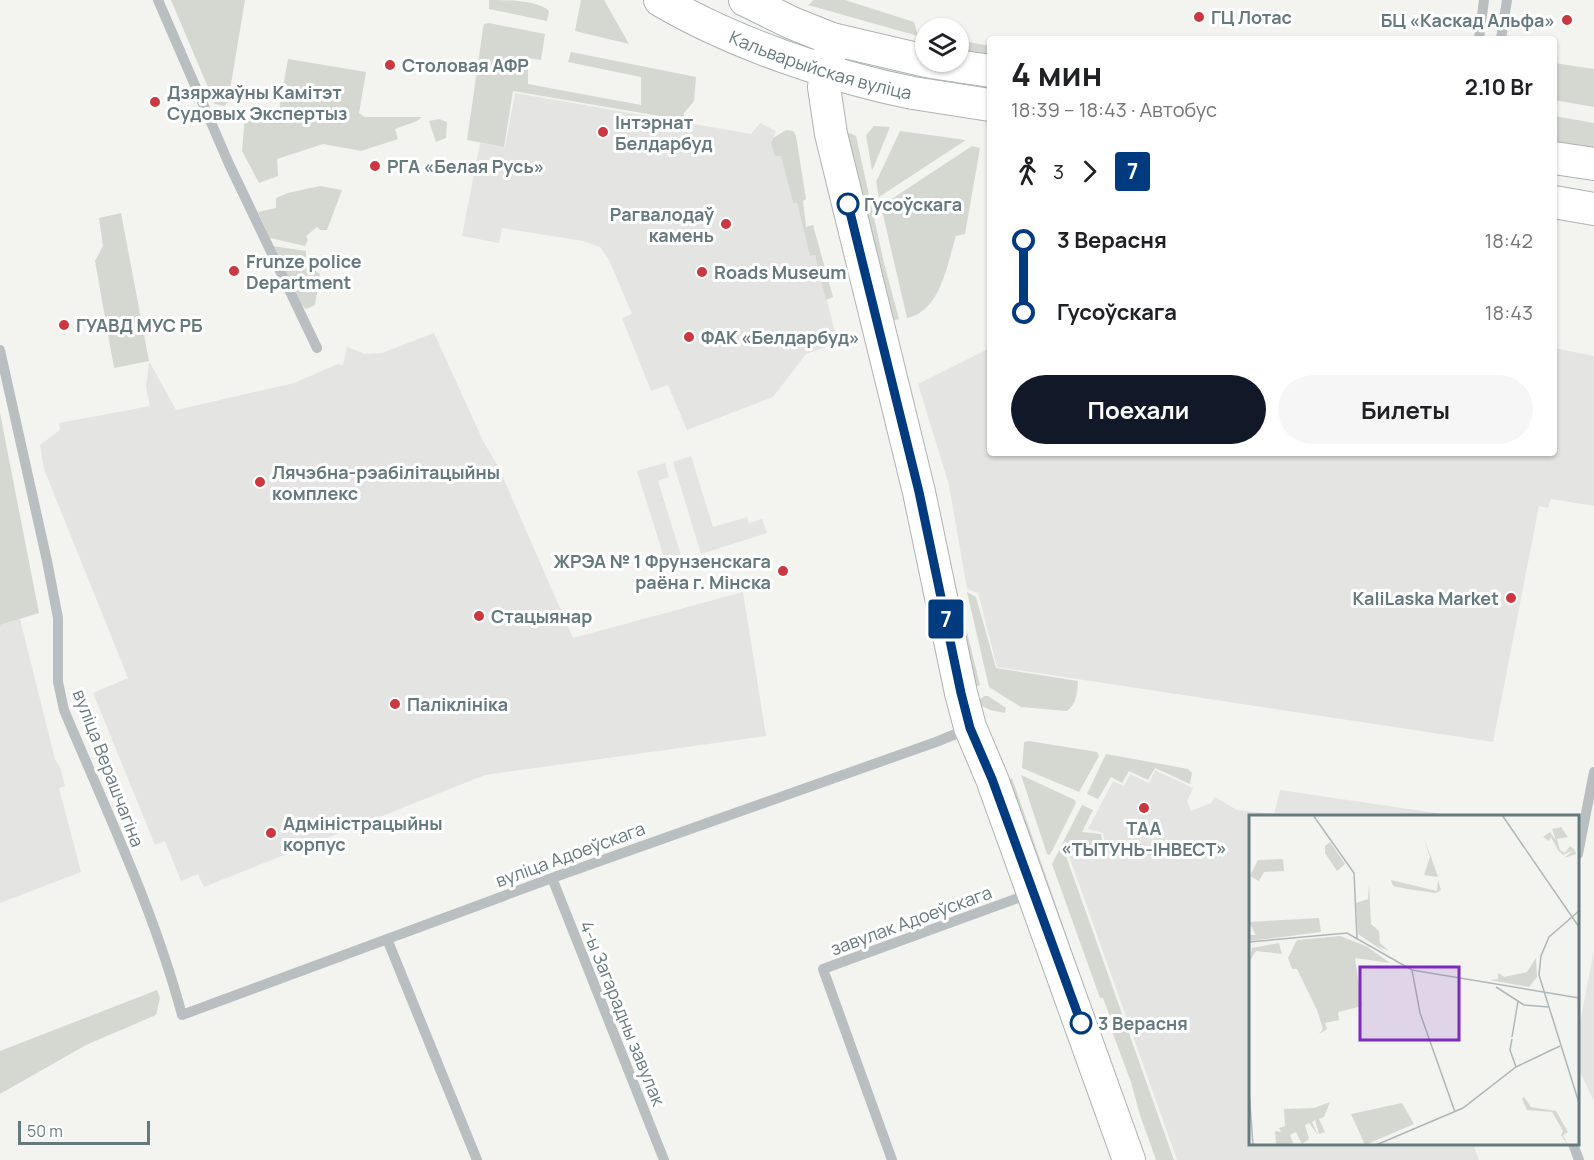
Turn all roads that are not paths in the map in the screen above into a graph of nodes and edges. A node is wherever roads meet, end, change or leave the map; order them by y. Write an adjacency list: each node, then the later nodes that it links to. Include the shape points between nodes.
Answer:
1 (158, 0): 16 (street, via 229,164)
2 (660, 0): 11 (main road, Кальварыйская вуліца, via 757,46)
3 (745, 0): 8 (main road, Кальварыйская вуліца)
4 (1484, 0): 6 (street)
5 (1507, 0): 7 (street)
6 (1479, 36)
7 (1501, 36)
8 (832, 39): 9 (main road, Кальварыйская вуліца); 11 (main road)
9 (915, 58)
10 (969, 68): 12 (main road, Кальварыйская вуліца)
11 (826, 70): 13 (main road, Кальварыйская вуліца, via 912,92); 18 (main road, via 824,87 833,144 919,492)
12 (987, 71)
13 (987, 104)
14 (1557, 203): 15 (main road)
15 (1594, 209)
16 (317, 348)
17 (0, 350): 24 (street, вуліца Верашчагіна, via 58,618 58,682 64,710 130,868)
18 (970, 728): 21 (street, вуліца Адоеўскага); 22 (main road)
19 (1594, 772): 20 (street)
20 (1579, 849)
21 (552, 878): 23 (street, вуліца Адоеўскага); 27 (street, 4-ы Загарадны завулак)
22 (1032, 893): 28 (street, завулак Адоеўскага, via 823,969); 29 (main road)
23 (387, 939): 24 (street, вуліца Адоеўскага); 26 (street)
24 (182, 1015)
25 (1574, 1145): 30 (street)
26 (477, 1160)
27 (664, 1160)
28 (892, 1160)
29 (1129, 1160)
30 (1579, 1160)

